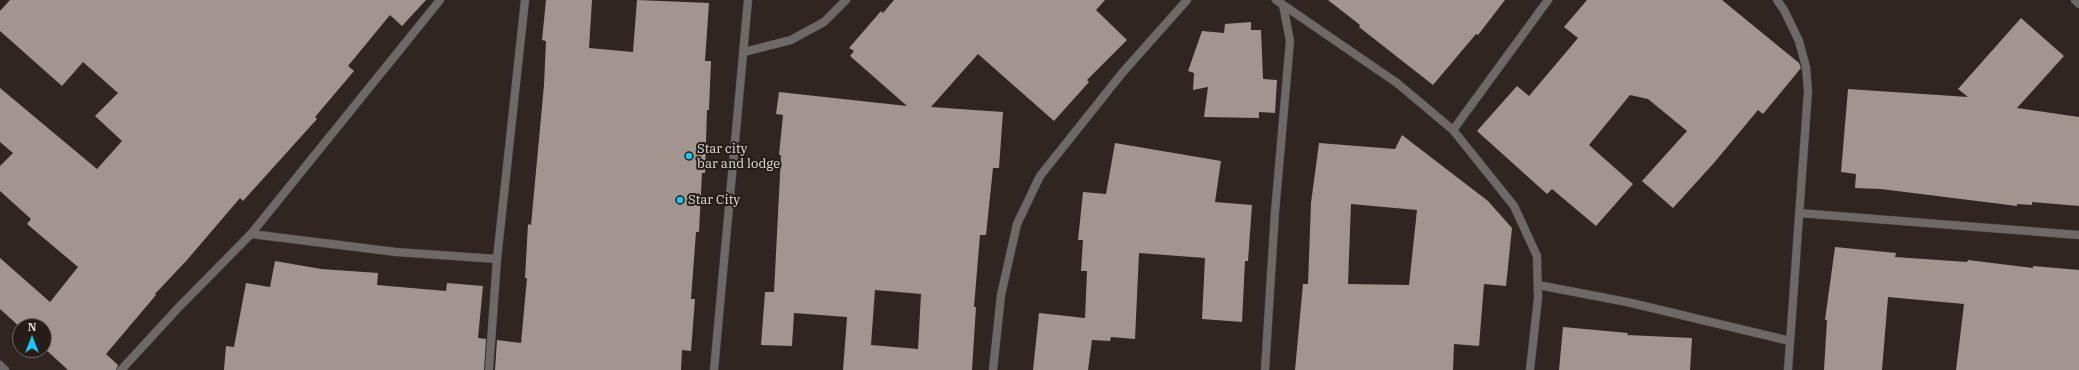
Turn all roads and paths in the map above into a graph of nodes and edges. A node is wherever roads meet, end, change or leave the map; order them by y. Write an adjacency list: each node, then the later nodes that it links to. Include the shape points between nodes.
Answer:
1 (440, 0): 14 (street)
2 (525, 0): 16 (street)
3 (748, 0): 11 (street)
4 (846, 0): 11 (street, via 824,22 791,40)
5 (1187, 0): 24 (street, via 1123,72 1040,176 1017,224 1001,296)
6 (1548, 0): 12 (street)
7 (1777, 0): 13 (street, via 1799,41 1806,67 1808,92)
8 (2075, 0): 10 (street)
9 (1280, 2): 12 (street, via 1397,83); 25 (street, via 1290,41 1275,212)
10 (2079, 4)
11 (744, 52): 23 (street)
12 (1453, 130): 17 (street, via 1514,206 1537,256)
13 (1799, 213): 15 (street); 18 (street)
14 (251, 234): 16 (street, via 396,252); 21 (street)
15 (2079, 235)
16 (497, 259): 22 (street)
17 (1538, 285): 18 (street, via 1627,302); 26 (street)
18 (1790, 341): 27 (street)
19 (0, 365): 20 (street)
20 (5, 370)
21 (121, 370)
22 (489, 370)
23 (714, 370)
24 (993, 370)
25 (1265, 370)
26 (1530, 370)
27 (1788, 370)

